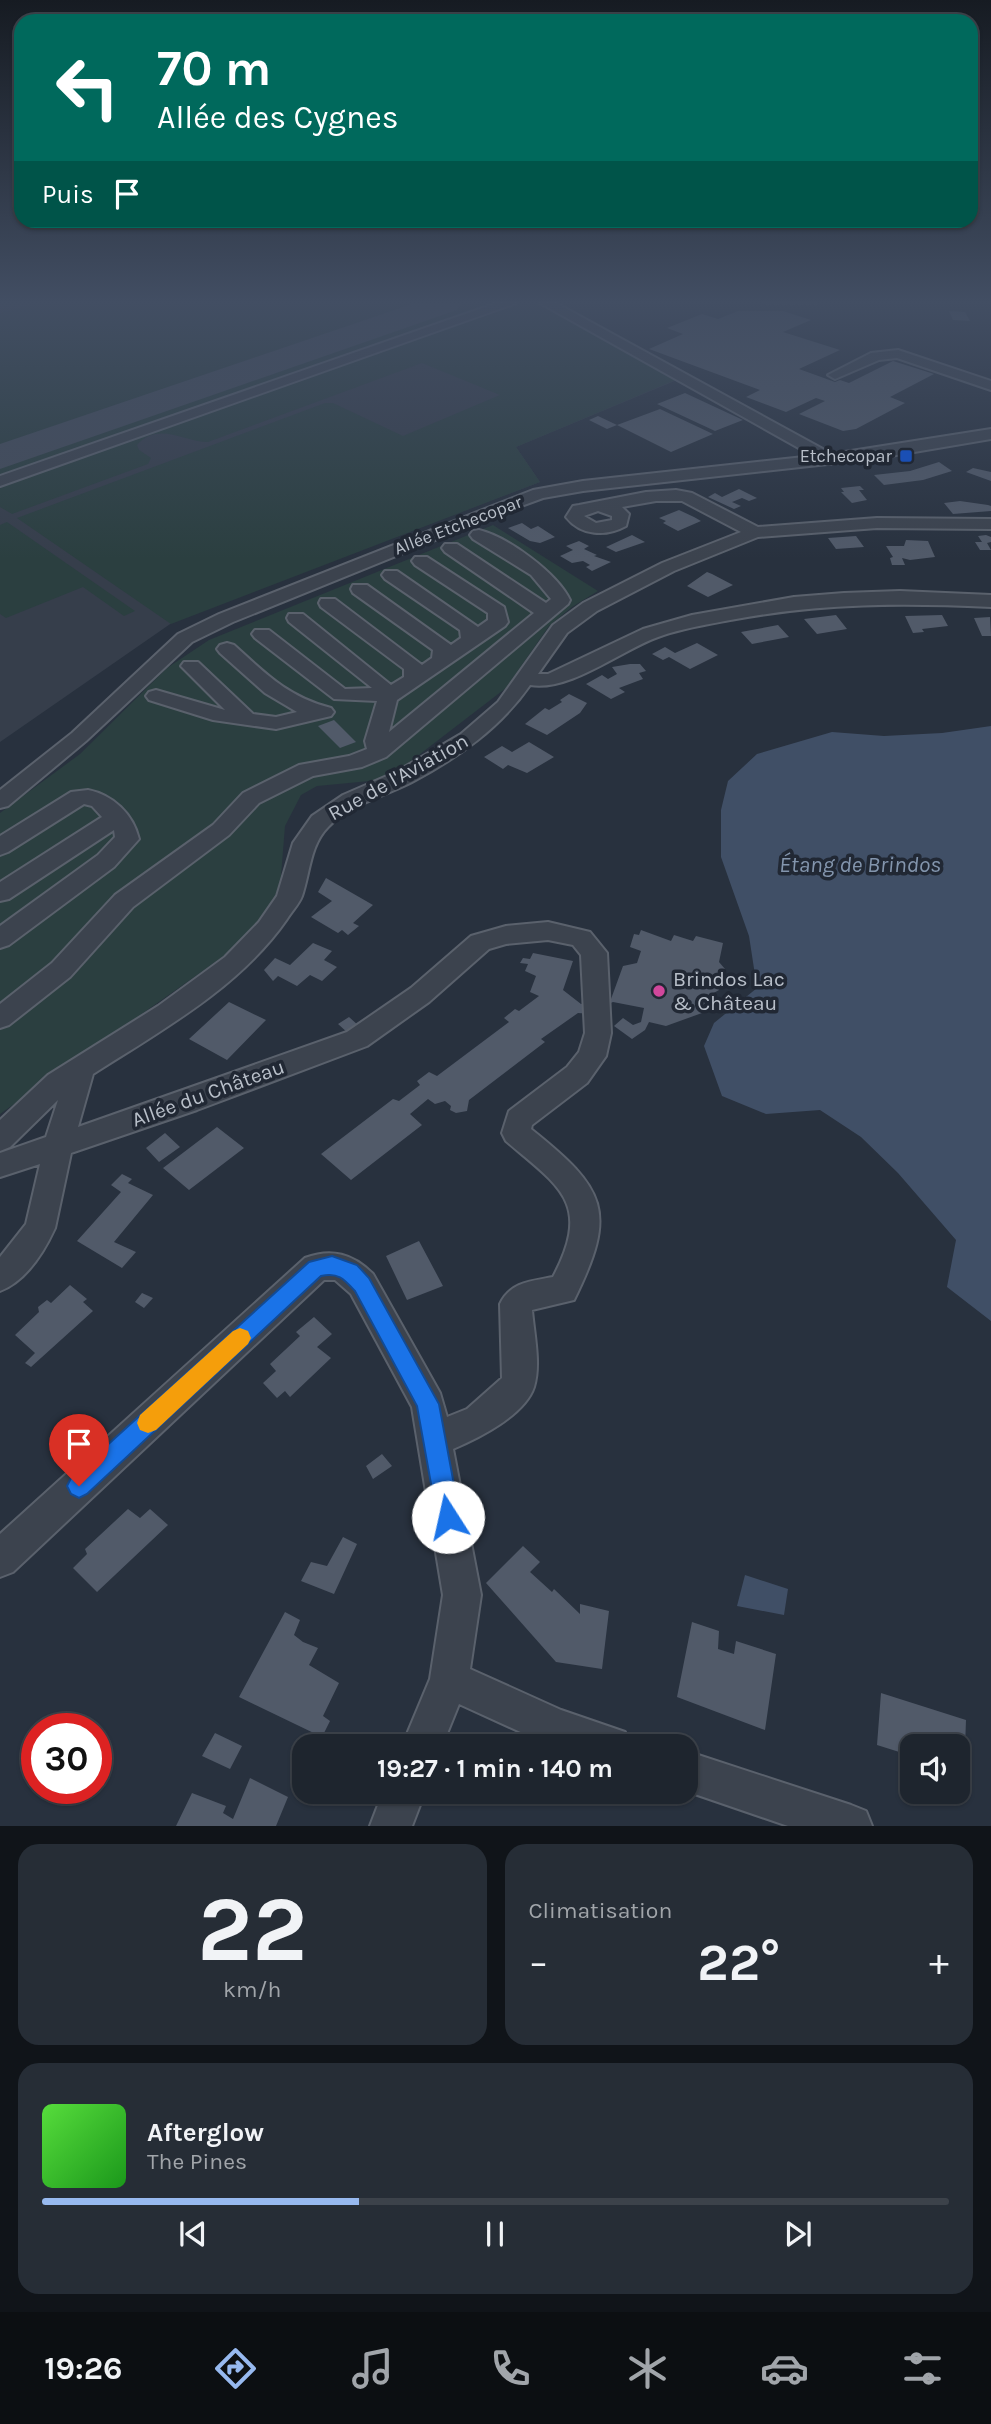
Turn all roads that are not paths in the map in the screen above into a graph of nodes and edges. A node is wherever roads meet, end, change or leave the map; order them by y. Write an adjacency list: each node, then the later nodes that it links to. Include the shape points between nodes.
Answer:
1 (266, 388): 5 (street)
2 (704, 388): 4 (street)
3 (991, 434): 4 (street, Allée Etchecopar)
4 (830, 459): 31 (street, Allée Etchecopar, via 539,494 226,618 185,638 79,737)
5 (0, 481)
6 (606, 506): 8 (street, via 676,495)
7 (991, 524): 8 (street, Rue de l'Aviation, via 877,523)
8 (755, 532): 23 (street, Rue de l'Aviation, via 668,567 590,607 560,629)
9 (479, 535): 16 (street, via 544,576 558,591 561,600)
10 (451, 548): 16 (street, via 517,590)
11 (421, 561): 19 (street, via 497,611 498,622)
12 (391, 575): 19 (street, via 469,628)
13 (360, 589): 21 (street, via 442,647)
14 (991, 601): 23 (street, via 900,597 794,603 692,621 650,633 553,679)
15 (328, 603): 24 (street, via 411,665)
16 (544, 614): 30 (street)
17 (296, 618): 27 (street, via 381,685)
18 (261, 634): 25 (street, via 341,695)
19 (471, 640): 21 (street)
20 (227, 649): 28 (street, via 288,701)
21 (440, 662): 24 (street)
22 (191, 666): 29 (street)
23 (526, 678): 37 (street, Rue de l'Aviation, via 505,706 469,739 320,821 305,843 289,898 234,964)
24 (413, 681): 27 (street)
25 (357, 695): 27 (street); 28 (street)
26 (156, 696): 29 (street)
27 (388, 697): 30 (street, via 376,741)
28 (324, 712): 29 (street, via 276,723)
29 (247, 719)
30 (378, 752): 36 (street, via 354,762 307,770 251,798 221,830 124,901 61,970)
31 (0, 801)
32 (115, 819): 33 (street, via 103,802 79,797); 34 (street); 35 (street, via 124,824 127,839 120,849)
33 (0, 848)
34 (0, 893)
35 (0, 939)
36 (0, 1018)
37 (81, 1068): 38 (street, Rue de l'Aviation, via 26,1111); 39 (street)
38 (0, 1139)
39 (58, 1147): 40 (street, Allée du Château); 41 (street, via 40,1228); 42 (street, Allée du Château, via 357,1040 420,995 480,942 548,931 581,938 594,953 598,1033 592,1056 577,1075 519,1119 516,1133 568,1179 582,1198 585,1225 577,1263 563,1290 527,1296 516,1304 517,1385 479,1422)
40 (0, 1164)
41 (0, 1277)
42 (435, 1440): 43 (street, via 428,1404 362,1284 350,1272 332,1265 316,1268); 44 (street, via 462,1595)
43 (0, 1559)
44 (449, 1679): 45 (street); 46 (street)
45 (427, 1734)
46 (572, 1734)
47 (698, 1775): 50 (street)
48 (399, 1804): 49 (street)
49 (391, 1825)
50 (851, 1825)

